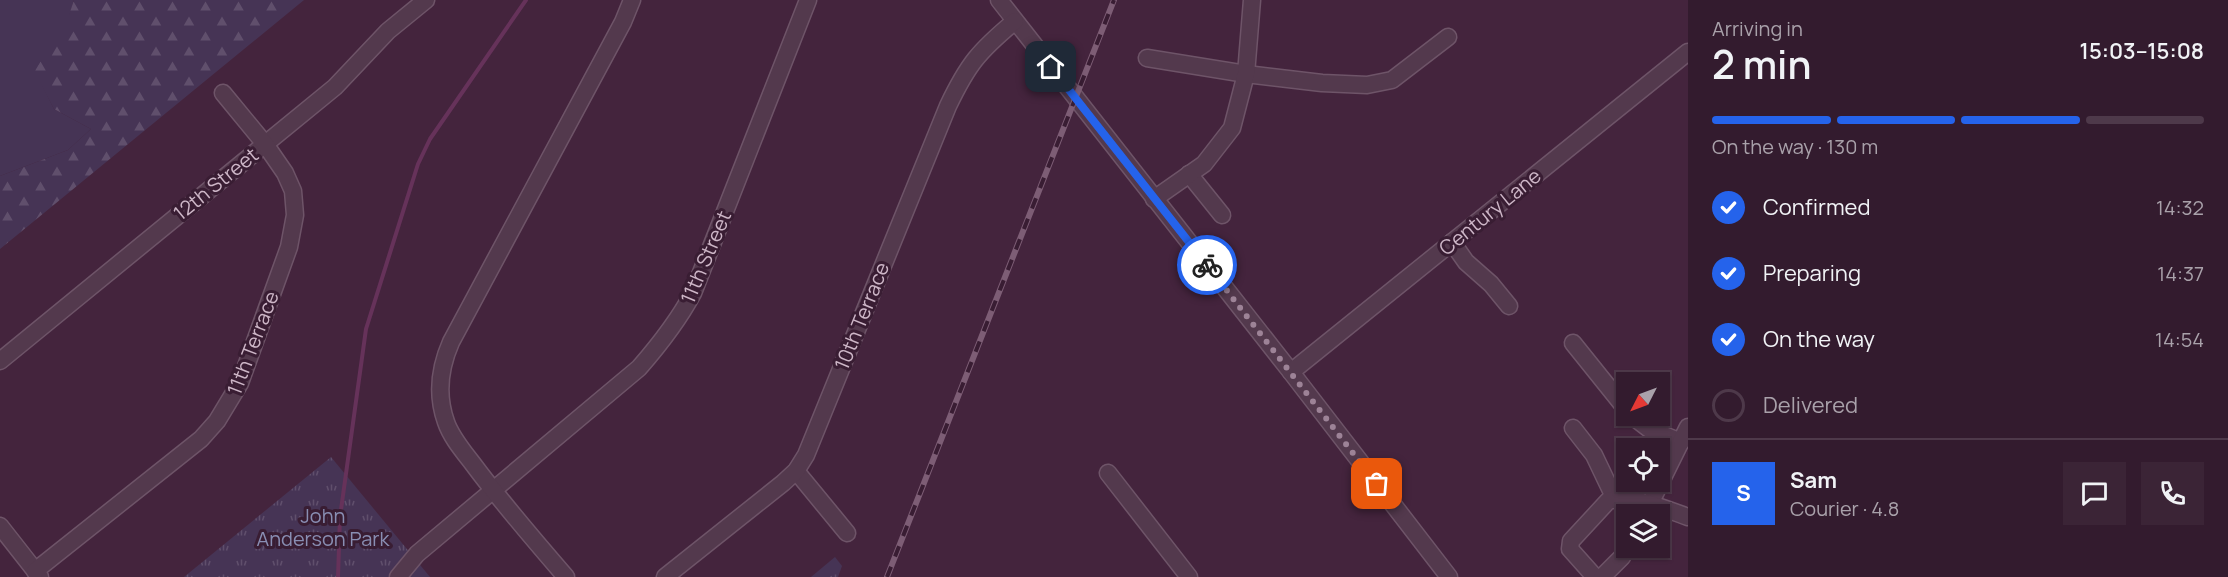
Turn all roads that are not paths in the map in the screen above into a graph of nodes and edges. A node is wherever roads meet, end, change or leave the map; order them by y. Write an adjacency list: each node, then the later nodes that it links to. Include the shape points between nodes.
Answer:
1 (426, 0): 12 (street, 12th Street, via 388,31 335,87)
2 (632, 0): 27 (street, via 443,360 439,388 446,422)
3 (808, 0): 27 (street, 11th Street, via 682,315 639,368)
4 (999, 0): 6 (street)
5 (1252, 0): 10 (street)
6 (1015, 21): 14 (street); 25 (street, 10th Terrace, via 986,45 962,75 806,455)
7 (1448, 37): 10 (street, via 1392,80 1366,85)
8 (1688, 52): 16 (street, Century Lane)
9 (1147, 57): 10 (street)
10 (1246, 74): 13 (street, via 1232,128 1204,164)
11 (223, 93): 12 (street, 11th Terrace)
12 (265, 144): 19 (street, 12th Street); 36 (street, 11th Terrace, via 293,191 296,215 289,247 234,396 201,439)
13 (1190, 174): 14 (street); 15 (street)
14 (1154, 199): 20 (street)
15 (1222, 215)
16 (1452, 242): 17 (street); 20 (street, Century Lane)
17 (1509, 306)
18 (1573, 343): 21 (street)
19 (0, 360)
20 (1291, 372): 41 (street)
21 (1616, 397)
22 (1645, 426): 24 (street)
23 (1573, 428): 28 (street, via 1594,455)
24 (1684, 435): 30 (street)
25 (796, 471): 34 (street); 39 (street, 10th Terrace)
26 (1108, 473): 40 (street)
27 (493, 491): 37 (street, 11th Street, via 417,554); 38 (street)
28 (1615, 499): 29 (street); 42 (street, via 1608,501 1571,541 1570,549)
29 (1632, 504)
30 (1650, 504)
31 (1670, 513): 32 (street)
32 (1688, 517)
33 (0, 526): 36 (street)
34 (847, 532)
35 (1620, 558): 43 (street)
36 (38, 574)
37 (398, 577)
38 (566, 577)
39 (665, 577)
40 (1190, 577)
41 (1449, 577)
42 (1595, 577)
43 (1602, 577)

